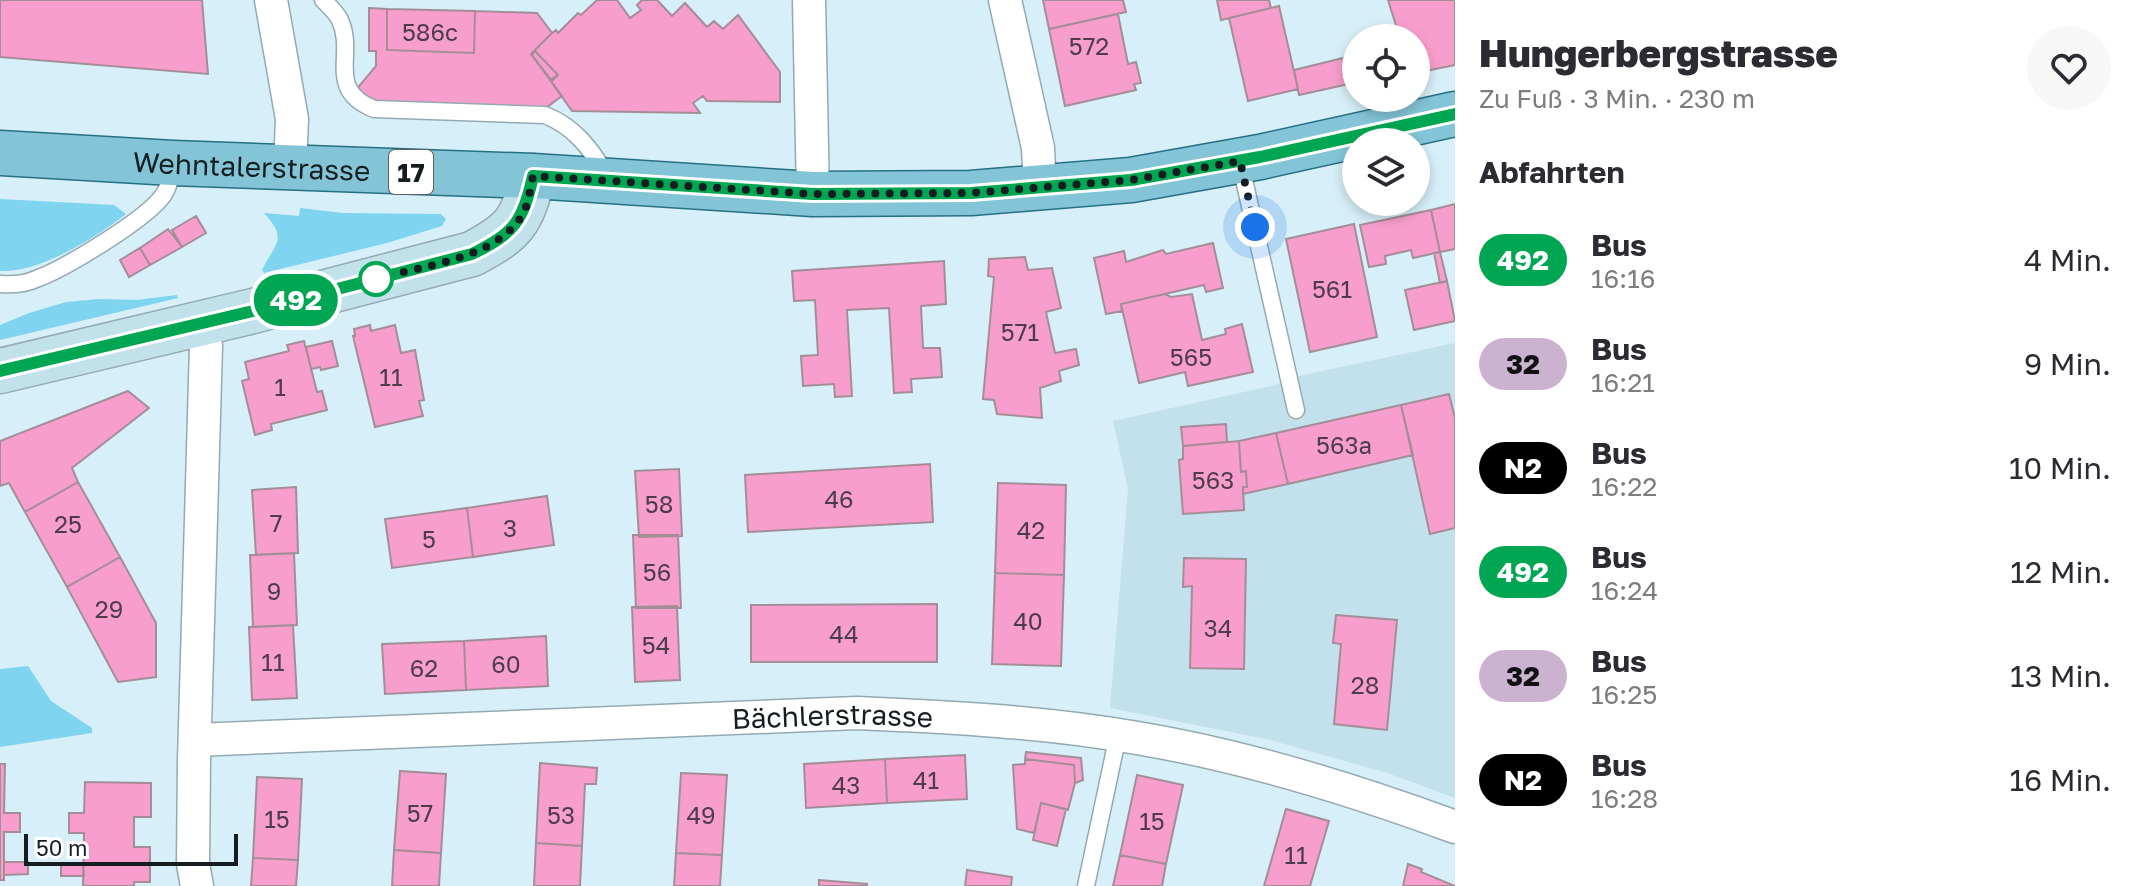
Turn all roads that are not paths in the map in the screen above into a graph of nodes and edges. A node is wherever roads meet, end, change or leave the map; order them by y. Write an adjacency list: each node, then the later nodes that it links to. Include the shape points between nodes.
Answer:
1 (271, 0): 9 (street, via 292,119)
2 (323, 0): 11 (lane, via 339,19 345,82 363,105 545,115 589,146)
3 (809, 0): 13 (street)
4 (1005, 0): 12 (street, via 1038,148)
5 (1455, 114): 7 (main road, Wehntalerstrasse / 17)
6 (0, 153): 8 (main road, Wehntalerstrasse / 17)
7 (1240, 161): 12 (main road, Wehntalerstrasse / 17, via 1131,180); 17 (lane)
8 (173, 163): 9 (main road, Wehntalerstrasse / 17); 14 (lane, via 165,193 139,218 47,274 21,284)
9 (290, 167): 10 (main road, Wehntalerstrasse / 17)
10 (533, 176): 11 (main road, Wehntalerstrasse / 17); 15 (street, via 525,208 514,224 496,242 472,254)
11 (610, 181): 13 (main road, Wehntalerstrasse / 17)
12 (1040, 188): 13 (main road, Wehntalerstrasse / 17)
13 (813, 194)
14 (0, 284)
15 (202, 323): 16 (street); 19 (street, via 206,346)
16 (0, 371)
17 (1296, 410)
18 (1118, 735): 19 (street, Bächlerstrasse, via 857,713); 20 (street, Bächlerstrasse, via 1270,767); 22 (lane)
19 (195, 740): 21 (street)
20 (1455, 827)
21 (197, 886)
22 (1086, 886)

